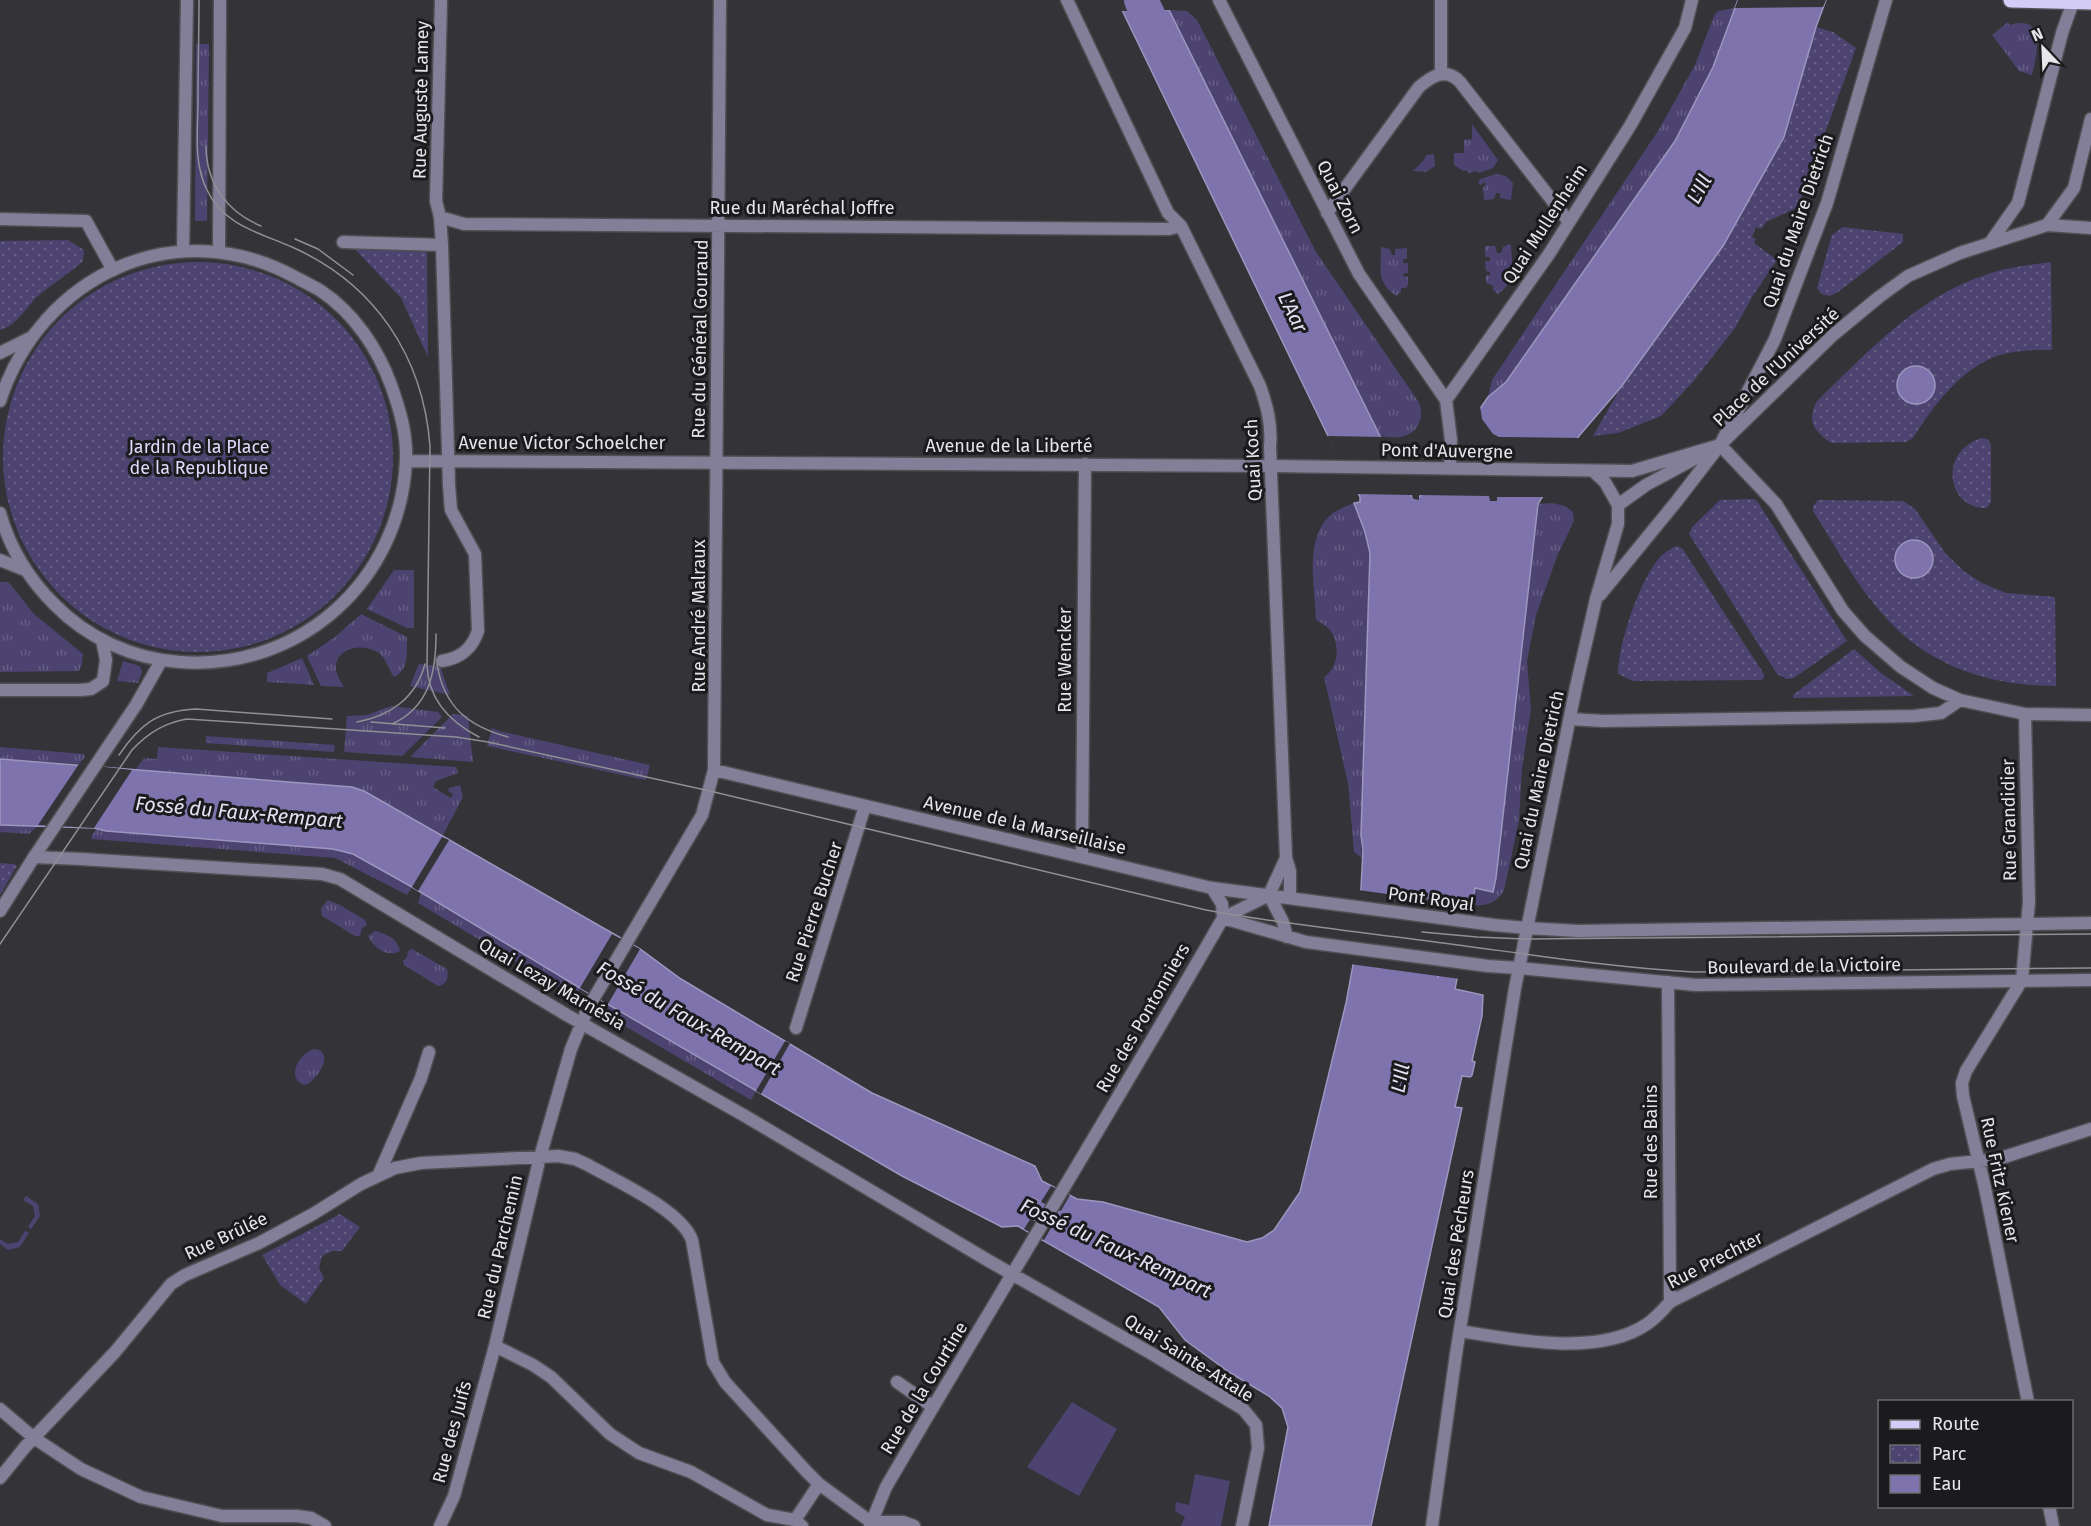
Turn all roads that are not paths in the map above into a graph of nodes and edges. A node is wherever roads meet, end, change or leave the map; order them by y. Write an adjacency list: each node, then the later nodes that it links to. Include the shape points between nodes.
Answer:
1 (187, 0): 26 (street)
2 (220, 0): 27 (street)
3 (441, 0): 16 (street, Rue Auguste Lamey, via 436,201)
4 (720, 0): 19 (street, Rue du Général Gouraud)
5 (1067, 0): 21 (street, Quai Koch, via 1168,213)
6 (1219, 0): 15 (street, Quai Zorn)
7 (1441, 0): 13 (street)
8 (1692, 0): 18 (street, Quai Mullenheim, via 1685,28 1630,126)
9 (1886, 0): 33 (street, Quai du Maire Dietrich, via 1827,203 1776,339)
10 (2011, 0): 11 (main road)
11 (2073, 2): 12 (main road); 24 (street, via 2018,203)
12 (2091, 2)
13 (1442, 73): 15 (street, via 1419,87); 18 (street, via 1460,82)
14 (2091, 119): 20 (street, via 2074,188)
15 (1328, 213): 31 (street, Quai Zorn, via 1372,294)
16 (440, 217): 19 (street, Rue du Maréchal Joffre, via 464,224); 25 (street)
17 (0, 219): 28 (street, via 86,221)
18 (1569, 222): 31 (street, Quai Mullenheim)
19 (720, 225): 21 (street, Rue du Maréchal Joffre, via 1168,229); 36 (street, Rue du Général Gouraud)
20 (2047, 225): 22 (street); 24 (street, Place de l'Université)
21 (1181, 226): 38 (street, Quai Koch, via 1260,386 1268,408)
22 (2091, 228)
23 (343, 242): 25 (street)
24 (1990, 243): 33 (street, Place de l'Université, via 1908,276 1879,297)
25 (442, 245): 34 (street)
26 (183, 251): 27 (street); 28 (street, via 153,256)
27 (219, 252): 35 (street, via 272,264 322,291 356,323 382,361 402,415)
28 (113, 270): 29 (street, via 65,300)
29 (32, 337): 30 (street); 32 (street, via 7,380)
30 (0, 353)
31 (1446, 400): 40 (street)
32 (0, 401)
33 (1720, 445): 41 (street, via 1632,471); 42 (street, via 1646,485); 46 (street, Quai du Maire Dietrich); 51 (street, Place de l'Université, via 1776,504 1841,609 1864,636 1901,667)
34 (449, 460): 35 (street, Avenue Victor Schoelcher); 36 (street, Avenue Victor Schoelcher); 49 (street, via 451,510 476,554 478,631 461,656)
35 (406, 461): 48 (street, via 401,504 384,546 356,589 319,624 276,648 238,659)
36 (718, 462): 37 (street, Avenue de la Liberté); 55 (street, Rue André Malraux)
37 (1085, 464): 38 (street, Avenue de la Liberté); 57 (street, Rue Wencker)
38 (1271, 466): 39 (street, Avenue de la Liberté); 59 (street, Quai Koch)
39 (1300, 466): 40 (street, Pont d'Auvergne)
40 (1450, 468): 41 (street, Pont d'Auvergne)
41 (1593, 471): 42 (street, via 1605,482)
42 (1618, 505): 46 (street, Quai du Maire Dietrich, via 1618,524)
43 (0, 513): 45 (street, via 12,548)
44 (0, 560): 45 (street)
45 (26, 570): 47 (street, via 59,609)
46 (1596, 599): 54 (street, Quai du Maire Dietrich)
47 (102, 640): 48 (street); 50 (street, via 106,660 103,681 91,689)
48 (161, 661): 58 (street)
49 (442, 661)
50 (0, 690)
51 (1960, 700): 52 (street, Place de l'Université); 54 (street, via 1941,713 1914,716)
52 (2025, 714): 53 (street, Place de l'Université); 67 (street, Rue Grandidier)
53 (2091, 715)
54 (1570, 719): 68 (street, Quai du Maire Dietrich)
55 (714, 770): 56 (street, Avenue de la Marseillaise); 69 (street, Rue André Malraux, via 702,815)
56 (865, 806): 57 (street, Avenue de la Marseillaise); 76 (street, Rue Pierre Bucher)
57 (1082, 857): 60 (street, Avenue de la Marseillaise)
58 (34, 858): 64 (street); 75 (street, Quai Lezay Marnésia, via 331,876)
59 (1286, 858): 61 (street, Quai Koch); 62 (street, Quai Koch)
60 (1212, 888): 61 (street, Avenue de la Marseillaise); 65 (street, via 1222,904)
61 (1269, 895): 62 (street, Avenue de la Marseillaise); 65 (street); 70 (street)
62 (1290, 898): 63 (street, Avenue de la Marseillaise)
63 (1330, 903): 68 (street, Pont Royal)
64 (0, 910)
65 (1223, 918): 70 (street); 82 (street, Rue des Pontonniers)
66 (2091, 923): 67 (street)
67 (2027, 924): 68 (street, via 1578,931); 73 (street, Rue Grandidier)
68 (1527, 928): 71 (street, Quai du Maire Dietrich)
69 (631, 935): 75 (street, Rue du Parchemin)
70 (1287, 938): 71 (street)
71 (1519, 968): 74 (street, Boulevard de la Victoire); 84 (street, Quai des Pêcheurs)
72 (2091, 980): 73 (street, Boulevard de la Victoire)
73 (2022, 981): 74 (street, Boulevard de la Victoire, via 1696,985); 80 (street, Rue Fritz Kiener, via 1962,1083)
74 (1668, 982): 83 (street, Rue des Bains)
75 (582, 1024): 79 (street, Rue du Parchemin); 82 (street, Quai Lezay Marnésia)
76 (796, 1028)
77 (429, 1052): 81 (street, via 422,1078)
78 (2091, 1129): 80 (street, Rue Prechter)
79 (540, 1156): 81 (street, Rue Brûlée, via 421,1163); 85 (street, Rue du Parchemin); 92 (street, Rue Brûlée, via 575,1159 588,1165 667,1210 684,1224 692,1239 713,1362 725,1382)
80 (1978, 1162): 83 (street, Rue Prechter, via 1933,1169); 87 (street, Rue Fritz Kiener)
81 (379, 1174): 90 (street, Rue Brûlée, via 313,1214 171,1284 116,1352)
82 (1015, 1269): 88 (street, Rue de la Courtine); 99 (street, Quai Sainte-Attale, via 1243,1409 1256,1425 1258,1448)
83 (1670, 1302): 84 (street, Rue Prechter, via 1645,1326 1608,1340 1533,1343)
84 (1460, 1331): 100 (street, Quai des Pêcheurs)
85 (495, 1346): 94 (street, via 551,1377 610,1434 639,1453 692,1472 767,1515); 97 (street, Rue des Juifs, via 454,1496)
86 (897, 1382): 88 (street)
87 (2028, 1400)
88 (933, 1407): 95 (street, Rue de la Courtine, via 886,1487)
89 (0, 1409): 90 (street)
90 (34, 1438): 91 (street, Rue Brûlée); 96 (street, via 81,1469 141,1497 222,1516 297,1516)
91 (0, 1478)
92 (819, 1484): 94 (street); 95 (street, Rue Brûlée)
93 (2049, 1508): 101 (street)
94 (799, 1523)
95 (871, 1524): 98 (street, via 903,1522)
96 (326, 1526)
97 (440, 1526)
98 (914, 1526)
99 (1242, 1526)
100 (1432, 1526)
101 (2053, 1526)

